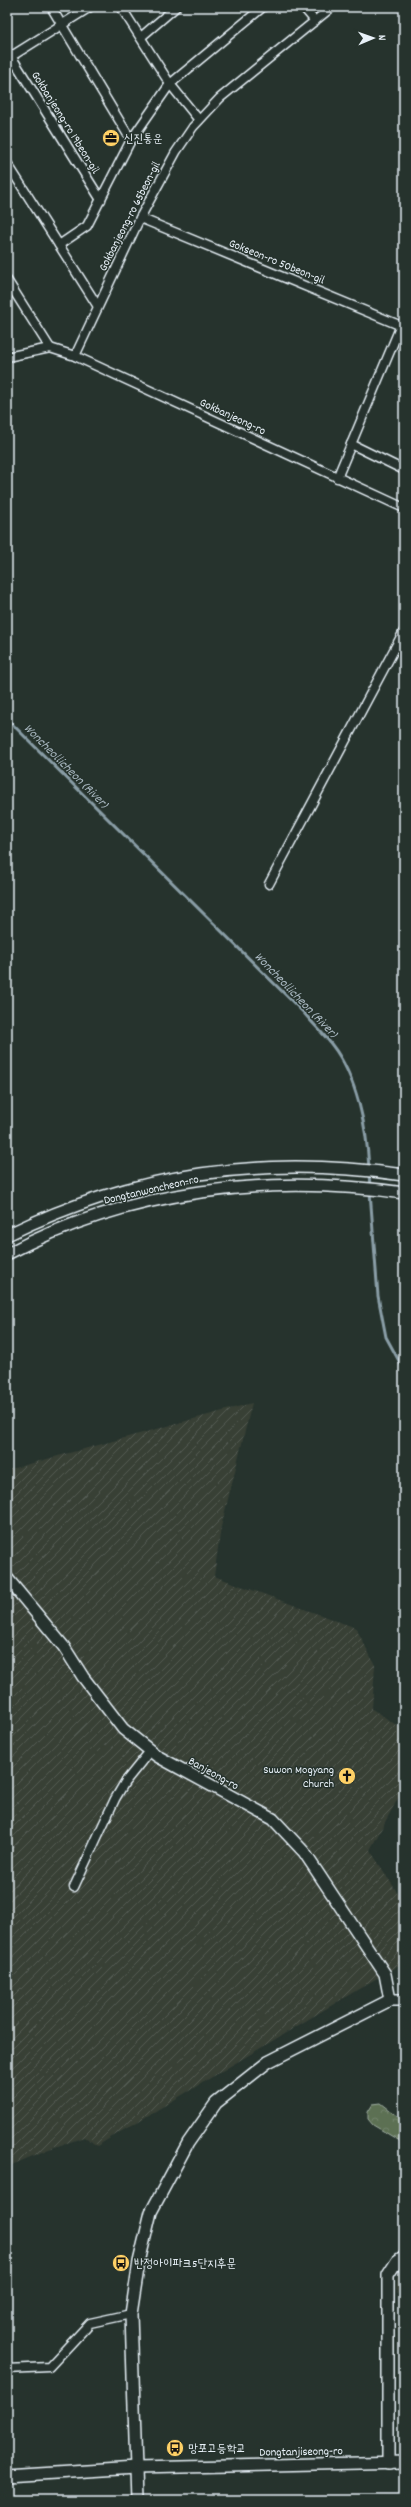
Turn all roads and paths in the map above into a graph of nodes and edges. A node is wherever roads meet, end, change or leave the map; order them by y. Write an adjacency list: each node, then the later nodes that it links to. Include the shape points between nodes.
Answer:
1 (51, 7): 9 (street)
2 (89, 7): 9 (street, Gokbanjeong-ro 19beon-gil)
3 (121, 7): 10 (street)
4 (176, 7): 10 (street)
5 (263, 7): 12 (street)
6 (303, 7): 8 (street)
7 (332, 7): 8 (street, Gokbanjeong-ro 65beon-gil)
8 (314, 20): 13 (street, Gokbanjeong-ro 65beon-gil, via 220,98)
9 (62, 25): 11 (street, Gokbanjeong-ro 19beon-gil); 14 (street)
10 (141, 37): 12 (street)
11 (9, 58): 16 (street, Gokbanjeong-ro 19beon-gil)
12 (170, 84): 13 (street); 14 (street)
13 (199, 120): 17 (street, Gokbanjeong-ro 65beon-gil, via 176,152)
14 (131, 140): 16 (street)
15 (7, 163): 18 (street)
16 (101, 200): 18 (street, via 87,226)
17 (140, 218): 20 (street, Gokbanjeong-ro 65beon-gil); 21 (street, Gokseon-ro 50beon-gil)
18 (59, 245): 20 (street)
19 (7, 280): 22 (street)
20 (97, 305): 23 (street, Gokbanjeong-ro 65beon-gil)
21 (402, 326): 25 (street)
22 (50, 348): 23 (street, Gokbanjeong-ro); 24 (street, Gokbanjeong-ro)
23 (75, 356): 27 (street, Gokbanjeong-ro)
24 (7, 357)
25 (351, 444): 26 (street); 27 (street)
26 (403, 467)
27 (337, 478): 28 (street, Gokbanjeong-ro)
28 (404, 508)
29 (404, 631): 30 (street)
30 (269, 884)
31 (404, 1175): 33 (street, Dongtanwoncheon-ro, via 278,1168 201,1173 132,1187 65,1209)
32 (404, 1193): 34 (street, Dongtanwoncheon-ro, via 279,1185 229,1187 188,1193 132,1204 66,1227)
33 (7, 1235)
34 (7, 1254)
35 (7, 1578): 36 (street, Banjeong-ro, via 64,1647 83,1678 123,1729)
36 (150, 1751): 37 (street, via 115,1799); 38 (street, Banjeong-ro, via 273,1819 304,1852 385,1974)
37 (74, 1887)
38 (390, 2000): 39 (street); 41 (street, via 268,2062 216,2103 188,2143 151,2212 139,2262)
39 (404, 2000)
40 (404, 2256): 44 (street, via 397,2261 388,2275)
41 (131, 2314): 42 (street, via 90,2323 49,2367); 45 (street)
42 (7, 2369)
43 (404, 2462): 44 (street, Dongtanjiseong-ro)
44 (388, 2463): 45 (street, Dongtanjiseong-ro)
45 (136, 2468): 46 (street, Dongtanjiseong-ro); 47 (street)
46 (7, 2476)
47 (137, 2500)

